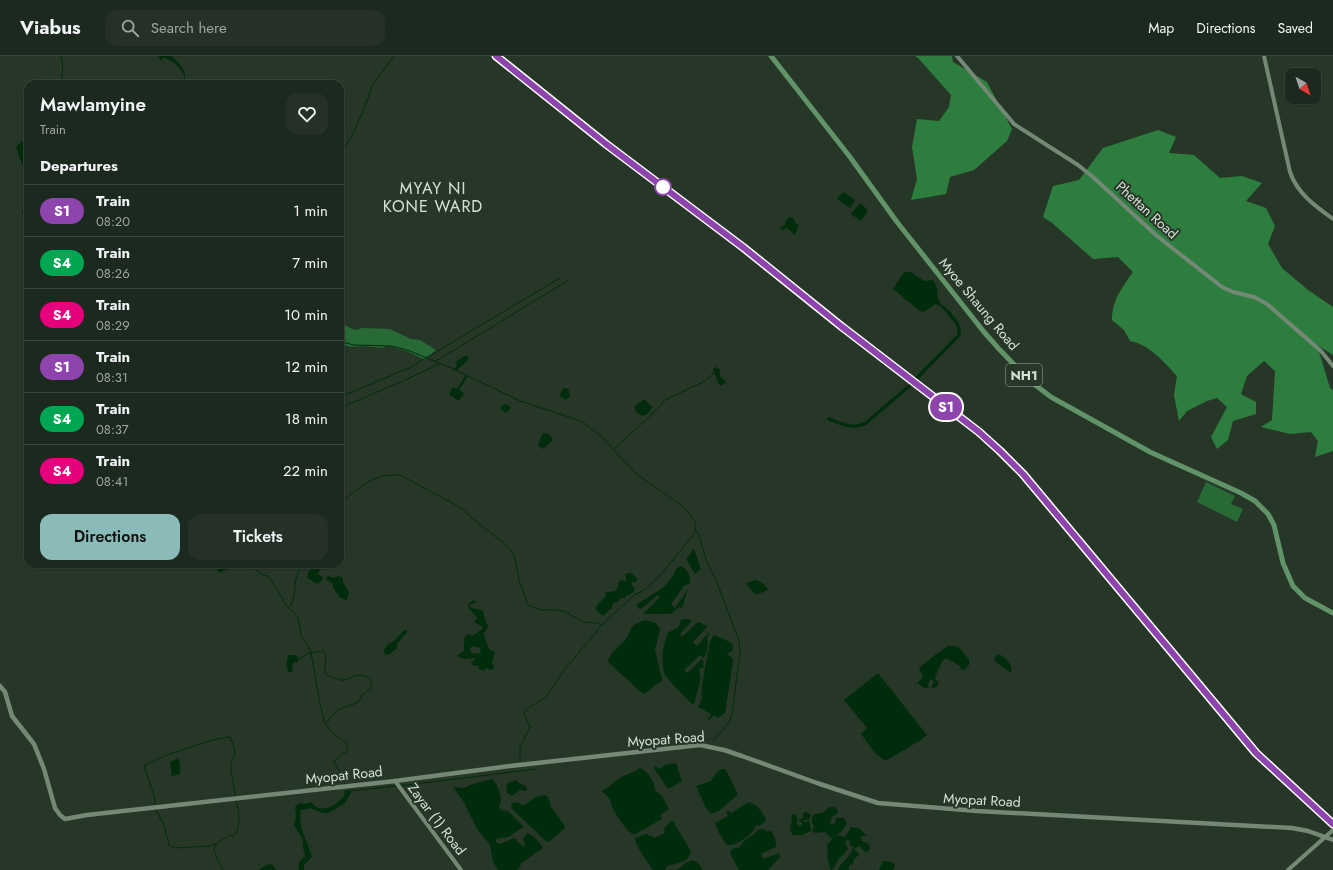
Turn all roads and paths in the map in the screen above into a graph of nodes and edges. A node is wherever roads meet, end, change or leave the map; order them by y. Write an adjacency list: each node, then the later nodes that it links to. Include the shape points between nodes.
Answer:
1 (772, 56): 6 (highway, Myoe Shaung Road / NH1, via 926,259 984,332 1017,368 1043,392 1059,402 1150,452 1255,501 1266,511 1274,525 1281,557 1293,586 1305,598)
2 (957, 56): 5 (street, Phettan Road, via 1014,124 1078,165 1158,236 1222,287 1254,297 1272,308 1321,351)
3 (1264, 56): 4 (street, via 1293,182 1313,204)
4 (1333, 219)
5 (1333, 366)
6 (1333, 613)
7 (0, 686): 8 (main road, Myopat Road, via 12,716 34,744 55,808 65,818)
8 (395, 781): 10 (main road, Myopat Road, via 700,745 724,750 878,803 1292,828); 12 (street, Zayar (1) Road)
9 (1333, 830): 10 (street)
10 (1325, 837): 11 (main road, Myopat Road); 13 (street)
11 (1333, 840)
12 (461, 870)
13 (1288, 870)

